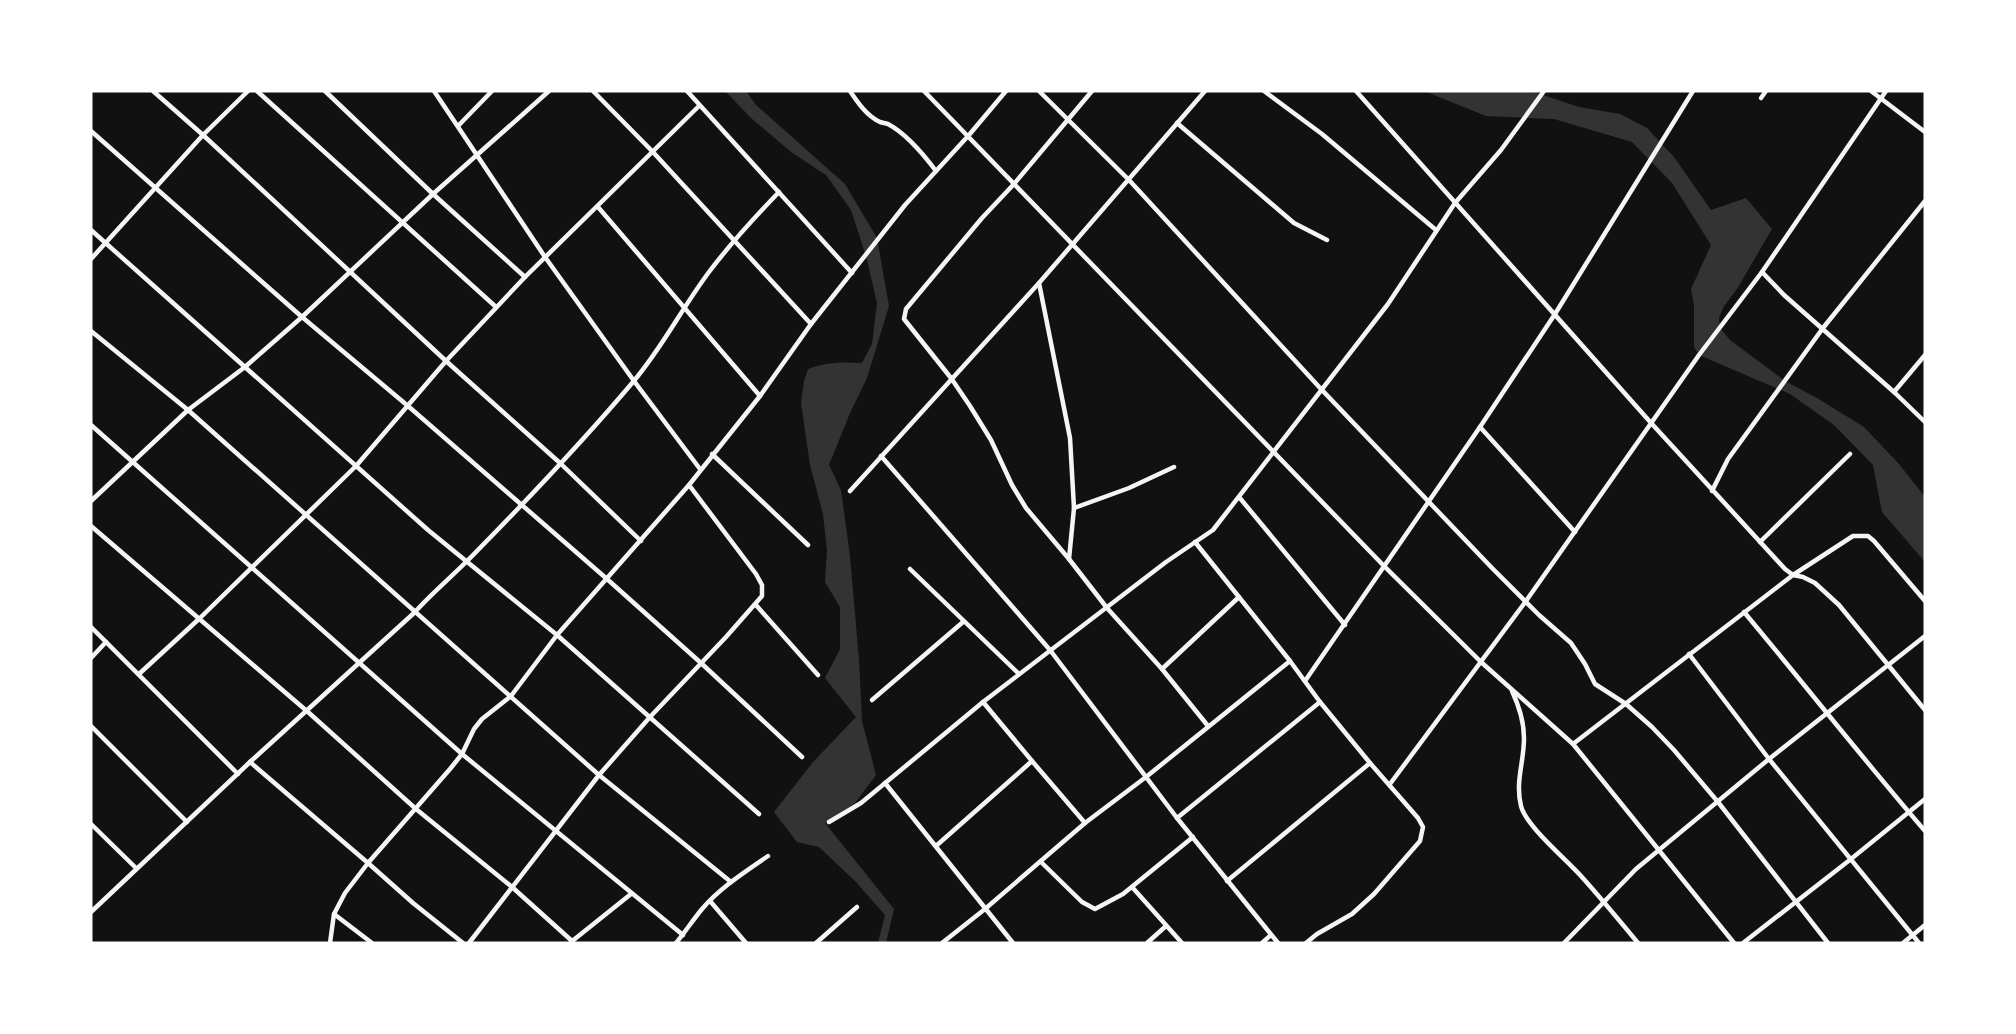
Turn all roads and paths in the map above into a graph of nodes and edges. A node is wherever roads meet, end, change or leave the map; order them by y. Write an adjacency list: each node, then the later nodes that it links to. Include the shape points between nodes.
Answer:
1 (154, 91): 31 (street)
2 (248, 91): 31 (street)
3 (257, 91): 44 (street)
4 (325, 91): 40 (street)
5 (434, 91): 28 (street)
6 (492, 91): 28 (street)
7 (549, 91): 34 (street)
8 (593, 91): 33 (street)
9 (687, 91): 25 (street)
10 (850, 91): 35 (street, via 865,111 911,142)
11 (924, 91): 32 (street)
12 (1006, 91): 32 (street)
13 (1039, 91): 26 (street)
14 (1092, 91): 26 (street)
15 (1205, 91): 27 (street)
16 (1264, 91): 46 (street, via 1322,134)
17 (1356, 91): 42 (street)
18 (1544, 91): 42 (street, via 1501,150)
19 (1693, 91): 60 (street)
20 (1766, 91): 23 (street)
21 (1871, 91): 24 (street)
22 (1886, 91): 24 (street)
23 (1761, 98)
24 (1880, 99): 30 (street); 53 (street)
25 (699, 106): 33 (street); 39 (street)
26 (1068, 120): 36 (street); 37 (street)
27 (1177, 123): 36 (street); 47 (street, via 1294,223)
28 (458, 126): 34 (street)
29 (91, 131): 38 (street)
30 (1925, 132)
31 (203, 135): 38 (street); 54 (street)
32 (969, 135): 35 (street); 37 (street)
33 (652, 152): 43 (street); 48 (street)
34 (478, 155): 40 (street); 51 (street)
35 (936, 171): 55 (street, via 905,205)
36 (1129, 180): 50 (street); 70 (street)
37 (1014, 184): 50 (street); 68 (street, via 905,312 906,323)
38 (156, 186): 49 (street); 61 (street)
39 (779, 192): 48 (street); 55 (street)
40 (433, 194): 44 (street); 56 (street)
41 (1925, 202): 63 (street)
42 (1455, 203): 46 (street); 60 (street)
43 (598, 207): 51 (street); 59 (street)
44 (403, 223): 54 (street); 58 (street)
45 (91, 230): 49 (street)
46 (1436, 230): 70 (street, via 1388,304)
47 (1327, 240)
48 (734, 241): 59 (street); 62 (street)
49 (106, 243): 52 (street); 67 (street)
50 (1072, 244): 57 (street); 79 (street)
51 (545, 257): 56 (street); 69 (street)
52 (91, 260)
53 (1762, 272): 63 (street); 76 (street)
54 (351, 273): 61 (street); 66 (street)
55 (852, 274): 62 (street)
56 (525, 277): 58 (street)
57 (1039, 283): 68 (street); 95 (street, via 1070,438)
58 (496, 307): 66 (street)
59 (685, 307): 69 (street); 72 (street)
60 (1555, 314): 76 (street); 78 (street)
61 (302, 317): 67 (street); 73 (street)
62 (811, 324): 72 (street)
63 (1823, 328): 71 (street); 90 (street, via 1728,459)
64 (91, 331): 74 (street)
65 (1925, 355): 71 (street)
66 (446, 361): 73 (street); 84 (street)
67 (245, 367): 74 (street); 85 (street)
68 (951, 378): 82 (street); 103 (street, via 1026,508)
69 (634, 381): 84 (street); 87 (street)
70 (1321, 389): 79 (street); 93 (street)
71 (1894, 392): 75 (street)
72 (760, 396): 80 (street)
73 (408, 406): 85 (street); 94 (street)
74 (188, 410): 83 (street); 96 (street)
75 (1925, 422)
76 (1652, 424): 90 (street); 98 (street)
77 (91, 425): 83 (street)
78 (1480, 427): 93 (street); 98 (street)
79 (1274, 452): 91 (street); 105 (street)
80 (712, 454): 87 (street); 102 (street)
81 (1850, 454): 101 (street)
82 (881, 456): 89 (street); 124 (street)
83 (132, 461): 92 (street); 106 (street)
84 (560, 463): 94 (street); 99 (street)
85 (356, 466): 96 (street); 104 (street)
86 (1174, 467): 95 (street, via 1130,488)
87 (700, 469): 88 (street)
88 (689, 485): 99 (street); 113 (street, via 756,574 763,591)
89 (850, 491)
90 (1712, 491): 101 (street)
91 (1239, 497): 100 (street, via 1213,530); 119 (street)
92 (91, 501)
93 (1429, 501): 105 (street); 112 (street)
94 (522, 505): 104 (street); 109 (street)
95 (1074, 508): 103 (street)
96 (306, 514): 106 (street); 116 (street)
97 (91, 526): 117 (street)
98 (1575, 532): 112 (street)
99 (641, 541): 109 (street)
100 (1195, 542): 110 (street); 114 (street)
101 (1760, 542): 108 (street, via 1785,569)
102 (808, 545)
103 (1069, 558): 114 (street)
104 (468, 561): 116 (street); 121 (street)
105 (1384, 566): 119 (street); 129 (street)
106 (252, 568): 117 (street); 130 (street)
107 (910, 569): 118 (street)
108 (1794, 574): 111 (street, via 1861,534 1874,541); 115 (street); 131 (street, via 1810,580 1833,600)
109 (607, 579): 121 (street); 128 (street)
110 (1239, 597): 127 (street); 132 (street)
111 (1925, 601)
112 (1526, 602): 129 (street); 142 (street, via 1571,643 1595,684)
113 (756, 605): 128 (street); 135 (street)
114 (1106, 608): 124 (street); 132 (street)
115 (1744, 612): 125 (street); 145 (street)
116 (414, 613): 130 (street); 138 (street)
117 (200, 618): 133 (street); 144 (street)
118 (963, 622): 134 (street); 139 (street)
119 (1345, 625): 136 (street)
120 (91, 627): 123 (street)
121 (557, 635): 138 (street); 146 (street)
122 (1925, 636): 131 (street)
123 (106, 642): 126 (street); 133 (street)
124 (1050, 650): 134 (street); 158 (street)
125 (1690, 654): 142 (street); 152 (street)
126 (91, 658)
127 (1290, 661): 136 (street); 148 (street)
128 (701, 662): 146 (street); 151 (street)
129 (1481, 662): 137 (street); 160 (street)
130 (360, 664): 144 (street); 150 (street)
131 (1889, 665): 143 (street); 145 (street)
132 (1162, 669): 148 (street)
133 (139, 674): 156 (street)
134 (1019, 674): 140 (street)
135 (818, 675)
136 (1305, 681): 141 (street)
137 (1510, 688): 149 (street); 187 (street, via 1522,718 1524,737 1518,780 1522,810)
138 (511, 696): 150 (street, via 474,728); 157 (street)
139 (872, 700)
140 (983, 702): 154 (street); 159 (street)
141 (1320, 702): 155 (street); 166 (street)
142 (1626, 704): 149 (street); 162 (street, via 1674,750)
143 (1925, 710)
144 (308, 712): 153 (street); 163 (street)
145 (1828, 713): 152 (street); 164 (street)
146 (650, 717): 157 (street); 165 (street)
147 (91, 726): 167 (street)
148 (1208, 726): 158 (street)
149 (1573, 744): 175 (street)
150 (462, 754): 163 (street); 171 (street)
151 (802, 757)
152 (1770, 759): 162 (street); 177 (street)
153 (250, 762): 156 (street); 179 (street)
154 (1032, 762): 169 (street); 174 (street)
155 (1370, 763): 160 (street); 181 (street)
156 (238, 774): 167 (street)
157 (599, 775): 171 (street); 182 (street)
158 (1146, 777): 166 (street); 169 (street)
159 (885, 783): 168 (street, via 861,803); 174 (street)
160 (1390, 784): 212 (street, via 1422,822 1424,831 1420,841 1360,907)
161 (1925, 799): 164 (street)
162 (1718, 802): 175 (street); 188 (street)
163 (416, 809): 179 (street); 183 (street)
164 (1909, 812): 172 (street); 177 (street)
165 (759, 814)
166 (1177, 818): 173 (street)
167 (187, 822): 180 (street)
168 (829, 822)
169 (1085, 823): 178 (street)
170 (91, 824): 180 (street)
171 (556, 830): 183 (street); 185 (street)
172 (1925, 831)
173 (1193, 838): 181 (street); 184 (street)
174 (936, 846): 190 (street)
175 (1660, 849): 187 (street); 215 (street)
176 (768, 856): 182 (street)
177 (1851, 860): 188 (street); 197 (street)
178 (1041, 862): 184 (street, via 1082,902 1095,908 1116,899); 190 (street)
179 (368, 863): 192 (street); 201 (street)
180 (136, 868): 191 (street)
181 (1227, 881): 196 (street)
182 (731, 882): 186 (street)
183 (512, 887): 198 (street); 202 (street)
184 (1132, 887): 194 (street)
185 (631, 894): 195 (street); 198 (street)
186 (710, 901): 195 (street); 204 (street)
187 (1603, 901): 213 (street); 214 (street)
188 (1796, 902): 216 (street); 217 (street)
189 (857, 907): 205 (street)
190 (985, 909): 206 (street); 207 (street)
191 (91, 912)
192 (334, 914): 199 (street); 200 (street)
193 (1925, 925): 197 (street)
194 (1166, 926): 208 (street); 209 (street)
195 (682, 935): 203 (street)
196 (1271, 935): 210 (street); 211 (street)
197 (1912, 935): 218 (street); 219 (street)
198 (571, 942)
199 (330, 943)
200 (372, 943)
201 (463, 943)
202 (469, 943)
203 (676, 943)
204 (746, 943)
205 (816, 943)
206 (942, 943)
207 (1013, 943)
208 (1147, 943)
209 (1182, 943)
210 (1262, 943)
211 (1278, 943)
212 (1306, 943)
213 (1564, 943)
214 (1638, 943)
215 (1734, 943)
216 (1744, 943)
217 (1828, 943)
218 (1903, 943)
219 (1919, 943)

